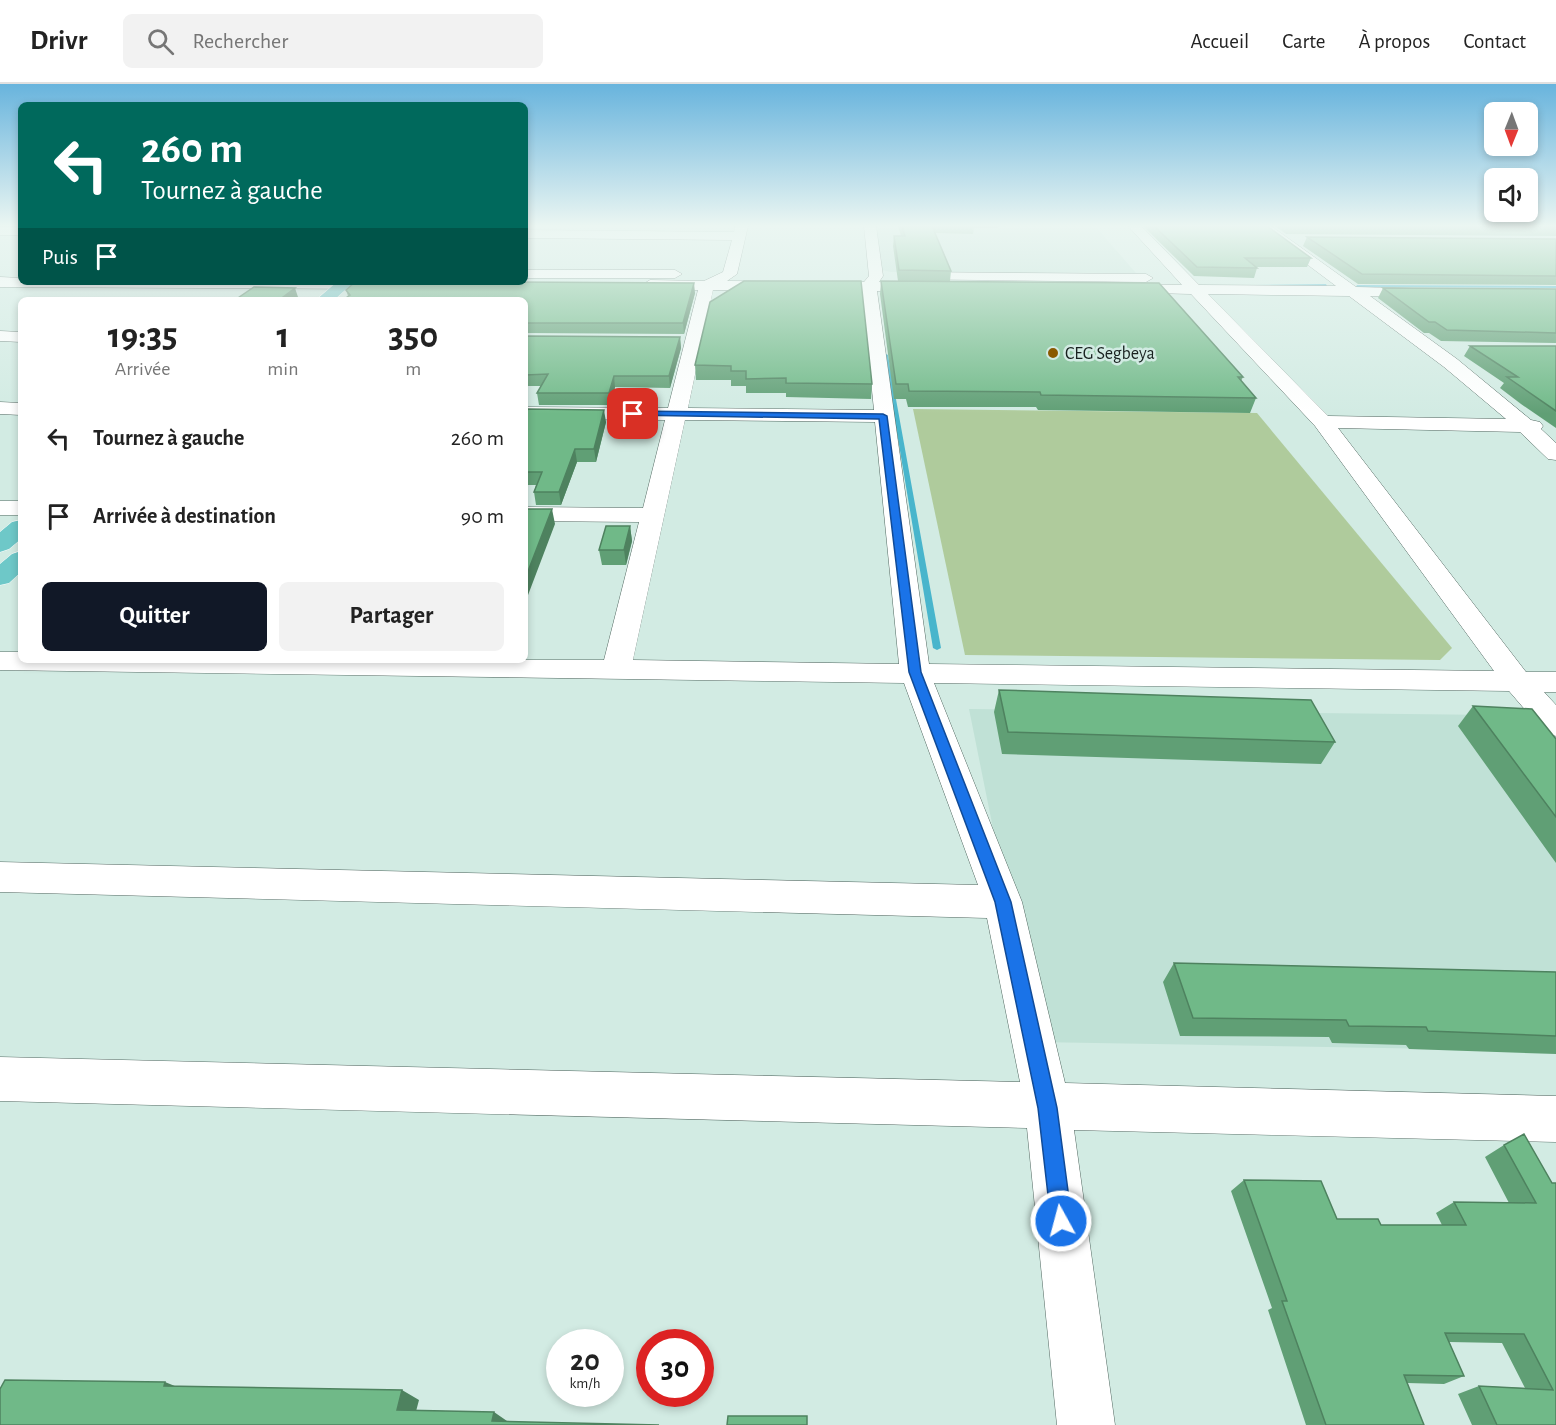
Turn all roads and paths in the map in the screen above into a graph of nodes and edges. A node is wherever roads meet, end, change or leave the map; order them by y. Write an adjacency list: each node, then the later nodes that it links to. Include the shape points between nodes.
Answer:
1 (706, 289): 11 (street)
2 (874, 289): 18 (street)
3 (1193, 289): 19 (street)
4 (1281, 289): 7 (street)
5 (1346, 289): 7 (street)
6 (1400, 289): 7 (street)
7 (1350, 292): 12 (street)
8 (0, 336): 9 (street)
9 (18, 337)
10 (671, 341): 11 (street)
11 (693, 341): 17 (street)
12 (1430, 348): 13 (street); 20 (street)
13 (1465, 349)
14 (0, 408): 15 (street)
15 (18, 409)
16 (528, 413): 17 (street)
17 (676, 414): 18 (street); 26 (street)
18 (883, 416): 35 (street)
19 (1322, 422): 20 (street); 36 (street)
20 (1527, 426): 21 (street); 22 (street)
21 (1556, 426)
22 (1556, 454)
23 (0, 508): 24 (street)
24 (18, 508)
25 (528, 514): 26 (street)
26 (652, 515): 34 (street)
27 (18, 529): 28 (main road)
28 (0, 544)
29 (18, 562): 30 (main road)
30 (0, 577)
31 (0, 661): 32 (street)
32 (18, 661)
33 (206, 663): 34 (street)
34 (617, 667): 35 (street)
35 (915, 672): 36 (street); 40 (street)
36 (1517, 681): 37 (street); 38 (street)
37 (1556, 682)
38 (1556, 725)
39 (0, 877): 40 (street)
40 (1003, 902): 42 (street)
41 (0, 1079): 42 (street)
42 (1048, 1108): 43 (street); 44 (street)
43 (1556, 1119)
44 (1086, 1425)

